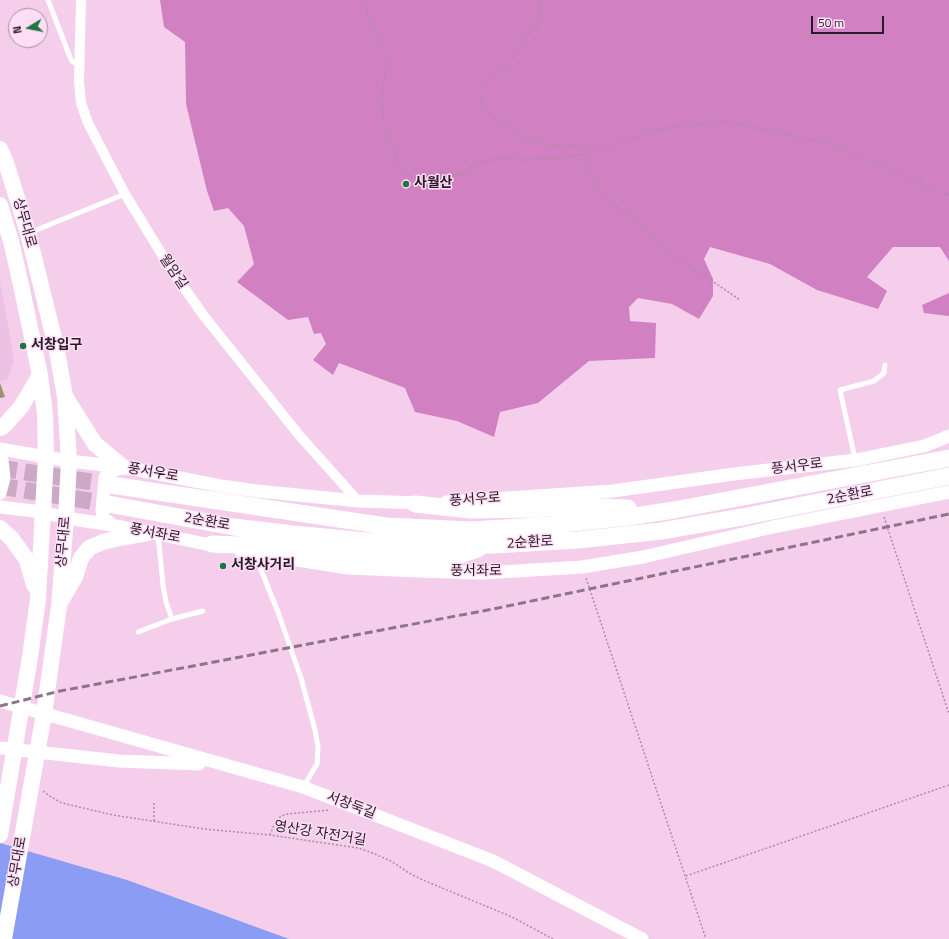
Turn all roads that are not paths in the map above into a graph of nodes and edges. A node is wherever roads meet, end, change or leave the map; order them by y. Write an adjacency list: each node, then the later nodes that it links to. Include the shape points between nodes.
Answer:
1 (48, 0): 3 (lane, via 70,57)
2 (81, 0): 3 (street, 월암길)
3 (79, 65): 5 (street, 월암길, via 82,109)
4 (0, 149): 7 (main road, 상무대로)
5 (125, 194): 7 (lane); 24 (street, 월암길, via 172,271 204,316 299,435)
6 (0, 205): 9 (main road, 상무대로, via 18,270)
7 (28, 233): 10 (main road, 상무대로, via 56,346)
8 (884, 365): 17 (lane, via 884,373 874,381 840,390)
9 (40, 375): 11 (main road, via 20,407); 14 (main road, 상무대로, via 45,414)
10 (65, 396): 18 (main road, 상무대로); 19 (main road, via 95,444)
11 (0, 428)
12 (949, 436): 17 (street, 풍서우로, via 924,446)
13 (0, 449): 14 (street, 풍서우로)
14 (46, 457): 18 (street, 풍서우로); 29 (main road, 상무대로)
15 (949, 458): 28 (highway, 2순환로)
16 (0, 459): 23 (street, via 4,478)
17 (856, 460): 26 (street, 풍서우로, via 613,491)
18 (69, 461): 19 (street, 풍서우로); 30 (main road, 상무대로)
19 (123, 468): 24 (street, 풍서우로, via 250,490); 31 (street, via 109,472 105,477 103,517)
20 (949, 476): 35 (highway, 2순환로, via 661,531 578,540)
21 (111, 485): 28 (highway, 2순환로, via 394,527 479,530 552,525)
22 (949, 492): 36 (street, 풍서좌로, via 773,527 642,557 582,567 483,573 418,572 348,568)
23 (0, 493)
24 (358, 501): 26 (street, 풍서우로)
25 (108, 504): 35 (highway, 2순환로, via 234,527 293,534 388,543)
26 (416, 504): 28 (highway, via 471,510 574,506)
27 (0, 507): 29 (street, 풍서좌로)
28 (674, 510)
29 (42, 512): 30 (street, 풍서좌로); 37 (main road, 상무대로)
30 (66, 518): 31 (street, 풍서좌로); 38 (main road, 상무대로)
31 (112, 525): 33 (street, 풍서좌로)
32 (0, 528): 37 (main road, via 12,539 27,560)
33 (153, 534): 34 (street, 풍서좌로); 38 (main road, via 119,538 89,548 81,558 76,577); 40 (lane, via 166,602)
34 (212, 544): 35 (highway, via 289,547 384,557 444,558); 36 (street, 풍서좌로)
35 (494, 545)
36 (254, 554): 47 (lane, via 299,670 315,730 318,747 316,764)
37 (38, 599): 43 (main road, 상무대로)
38 (59, 606): 44 (main road, 상무대로)
39 (204, 611): 40 (lane)
40 (172, 619): 41 (lane)
41 (138, 632)
42 (0, 701): 43 (street, 서창둑길)
43 (22, 707): 44 (street, 서창둑길); 48 (main road, 상무대로)
44 (44, 714): 46 (street, 서창둑길); 49 (main road, 상무대로)
45 (0, 748): 46 (street, via 119,761)
46 (219, 764): 47 (street, 서창둑길)
47 (303, 787): 50 (street, 서창둑길, via 493,861)
48 (0, 835)
49 (4, 939)
50 (642, 939)

